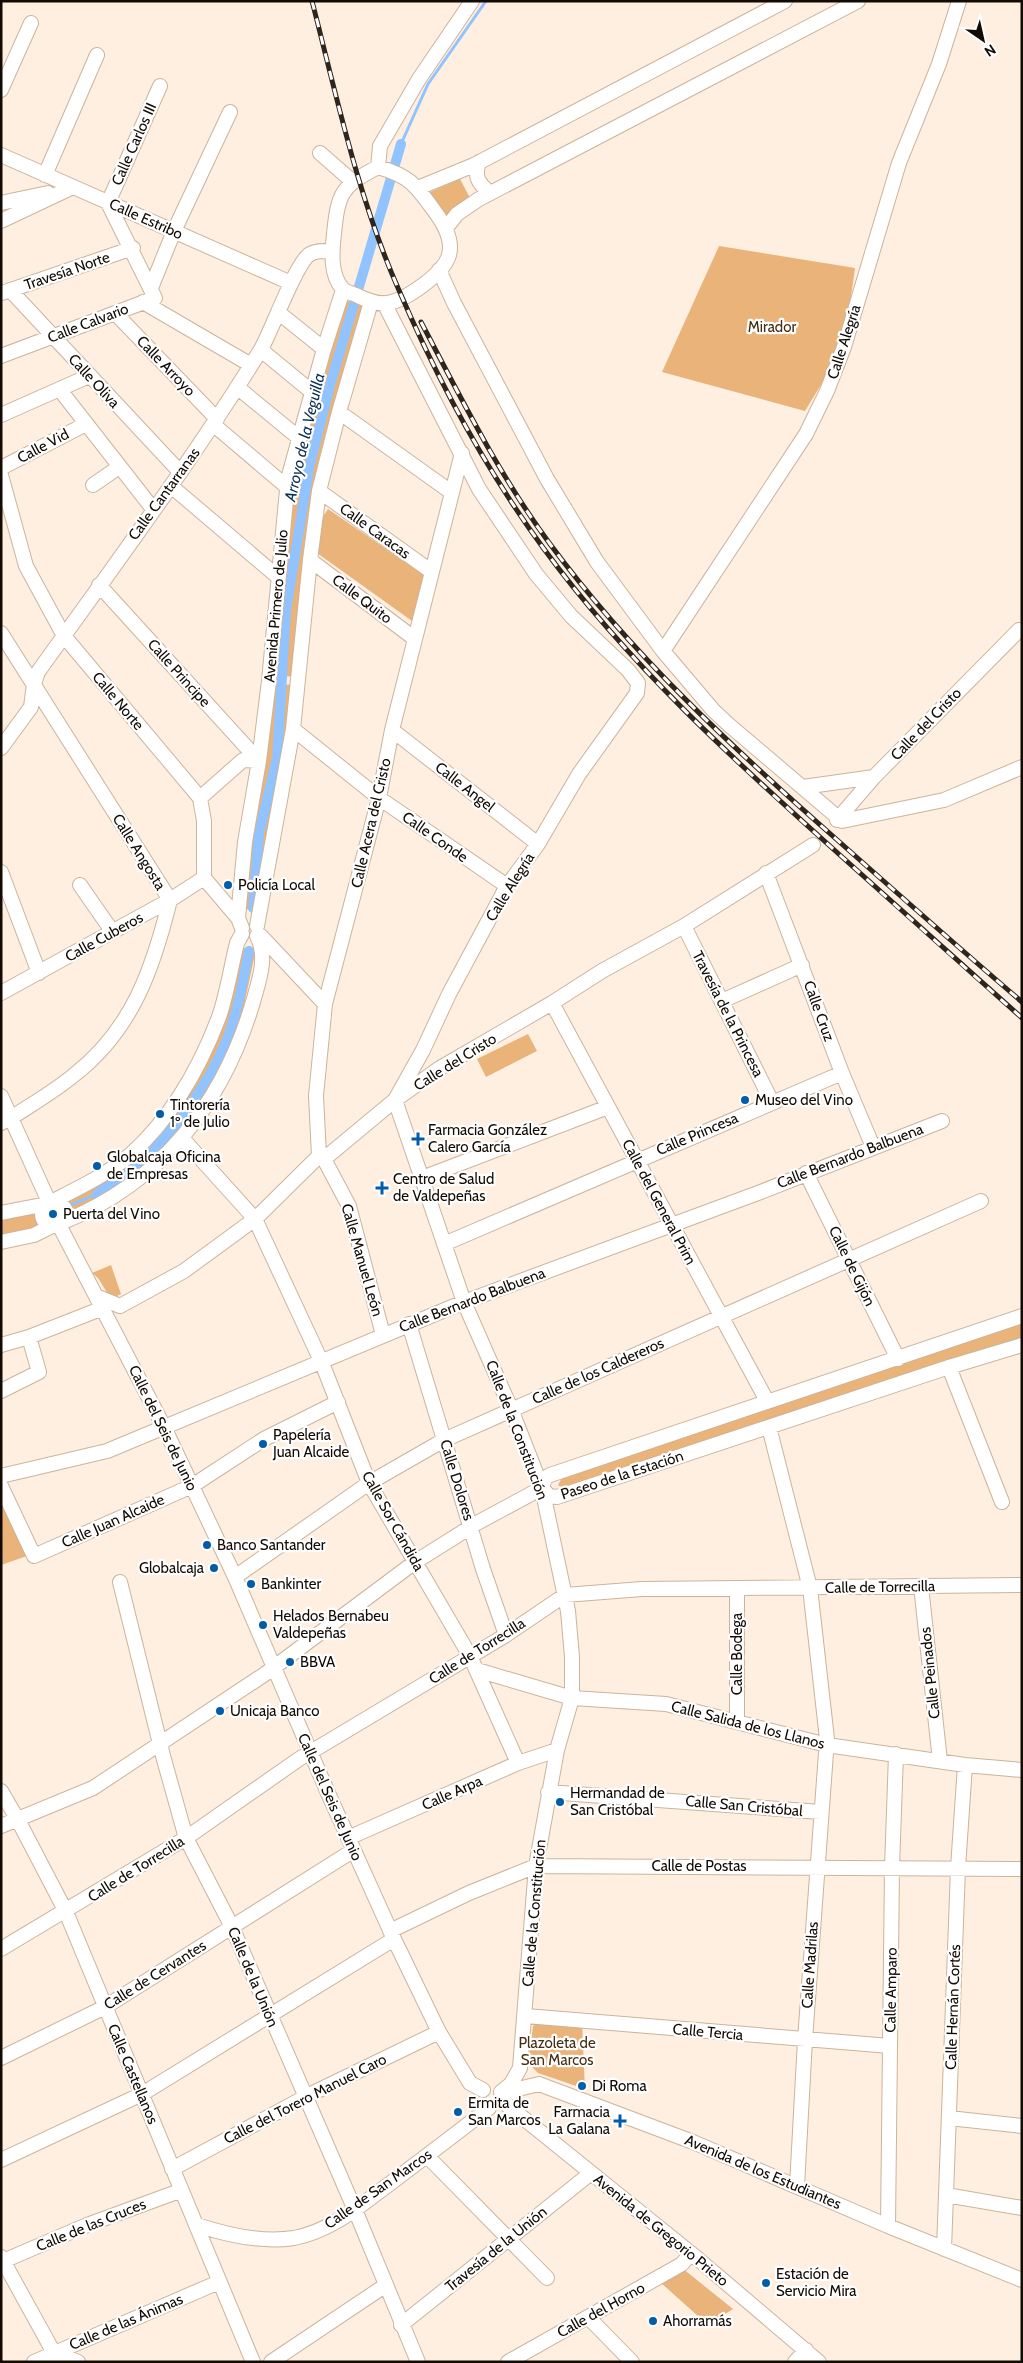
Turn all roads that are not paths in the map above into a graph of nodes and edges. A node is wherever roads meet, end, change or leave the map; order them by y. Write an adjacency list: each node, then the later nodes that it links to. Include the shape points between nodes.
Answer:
1 (472, 1): 13 (street, via 419,79 380,146)
2 (785, 1): 12 (street)
3 (858, 1): 18 (street)
4 (959, 1): 70 (street, Calle Alegría, via 939,64 899,163 828,391 806,434)
5 (31, 23): 8 (street)
6 (97, 55): 14 (street)
7 (160, 86): 19 (street, Calle Carlos III)
8 (1, 90)
9 (230, 112): 23 (street)
10 (320, 153): 15 (street)
11 (1, 155): 14 (street, Calle Estribo)
12 (479, 162): 17 (street); 18 (street, via 476,173 479,184)
13 (378, 166): 15 (street); 17 (street, via 401,174)
14 (45, 175): 16 (street, Calle Estribo)
15 (352, 181): 25 (street, via 341,194 336,210)
16 (73, 187): 19 (street, Calle Estribo); 20 (street); 21 (street)
17 (418, 188): 22 (street)
18 (490, 193): 22 (street, via 457,214)
19 (108, 202): 23 (street, Calle Estribo); 24 (street)
20 (1, 203)
21 (1, 221)
22 (446, 228): 26 (street, via 450,248 448,258)
23 (174, 232): 27 (street, Calle Estribo); 29 (street)
24 (133, 248): 29 (street); 31 (street, Travesía Norte)
25 (332, 251): 27 (street, Calle Cantarranas, via 309,254); 30 (street, via 336,276)
26 (439, 270): 28 (street); 34 (street)
27 (291, 283): 36 (street, Calle Cantarranas)
28 (421, 287): 33 (street, via 389,303); 34 (street, via 436,289)
29 (151, 288): 32 (street, via 155,298)
30 (343, 290): 33 (street); 38 (street, Avenida Primero de Julio)
31 (5, 292): 37 (street, Calle Oliva)
32 (143, 302): 35 (street, Calle Calvario); 41 (street, Calle Calvario)
33 (378, 302): 46 (street, Avenida Primero de Julio); 51 (street)
34 (454, 302): 70 (street, via 547,479 597,562)
35 (115, 313): 37 (street, Calle Calvario); 48 (street, Calle Arroyo)
36 (279, 313): 38 (street); 39 (street, Calle Cantarranas)
37 (52, 336): 40 (street, Calle Calvario); 42 (street, Calle Oliva)
38 (324, 349): 45 (street, Avenida Primero de Julio)
39 (261, 350): 41 (street, Calle Cantarranas); 45 (street)
40 (1, 356)
41 (251, 364): 43 (street, Calle Cantarranas)
42 (89, 376): 44 (street); 54 (street, Calle Oliva)
43 (237, 387): 48 (street, Calle Cantarranas); 50 (street)
44 (60, 390): 47 (street); 49 (street)
45 (312, 392): 50 (street, Avenida Primero de Julio)
46 (339, 412): 59 (street, Avenida Primero de Julio); 60 (street)
47 (1, 415)
48 (215, 422): 54 (street, Calle Cantarranas); 58 (street, Calle Arroyo)
49 (86, 424): 52 (street); 53 (street, Calle Vid)
50 (299, 438): 58 (street, Avenida Primero de Julio)
51 (462, 453): 60 (street, Calle Acera del Cristo); 82 (street, Calle Alegría, via 480,489 536,574 571,616 628,670 638,684 638,693 579,774)
52 (119, 467): 56 (street); 61 (street)
53 (1, 468)
54 (180, 472): 57 (street, Calle Cantarranas)
55 (1, 474): 68 (street, Calle Norte, via 26,566)
56 (93, 485)
57 (171, 486): 61 (street, Calle Cantarranas); 64 (street)
58 (287, 487): 64 (street, Avenida Primero de Julio)
59 (319, 491): 62 (street, Avenida Primero de Julio); 63 (street, Calle Caracas)
60 (451, 492): 63 (street, Calle Acera del Cristo)
61 (152, 510): 65 (street, Calle Cantarranas)
62 (310, 560): 69 (street, Calle Quito); 72 (street, Avenida Primero de Julio)
63 (432, 572): 69 (street, Calle Acera del Cristo)
64 (278, 577): 75 (street, Avenida Primero de Julio)
65 (99, 585): 68 (street, Calle Cantarranas); 75 (street, Calle Principe)
66 (1019, 630): 77 (street, Calle del Cristo)
67 (1, 633): 71 (street, Calle Angosta)
68 (64, 636): 71 (street, Calle Cantarranas, via 38,672); 79 (street, Calle Norte)
69 (415, 639): 73 (street, Calle Acera del Cristo)
70 (663, 651): 78 (street, via 713,710)
71 (34, 684): 74 (street, Calle Cantarranas, via 31,706); 89 (street, Calle Angosta)
72 (293, 729): 80 (street, Calle Conde); 93 (street, Avenida Primero de Julio)
73 (392, 730): 80 (street, Calle Acera del Cristo); 82 (street, Calle Angel)
74 (1, 748)
75 (259, 761): 79 (street, via 243,760); 90 (street, Avenida Primero de Julio, via 245,842)
76 (1022, 767): 81 (street, via 944,800 842,821)
77 (874, 777): 78 (street); 81 (street, Calle del Cristo)
78 (803, 787): 81 (street)
79 (200, 798): 86 (street, via 204,821)
80 (379, 798): 88 (street, Calle Conde); 99 (street, Calle Acera del Cristo)
81 (838, 819)
82 (538, 844): 88 (street, Calle Alegría)
83 (813, 845): 85 (street, Calle del Cristo)
84 (1, 872): 95 (street)
85 (766, 874): 91 (street, Calle del Cristo); 94 (street, Calle Cruz)
86 (204, 878): 89 (street, Calle Cuberos); 90 (street)
87 (80, 884): 92 (street)
88 (507, 886): 100 (street, Calle Alegría)
89 (170, 900): 92 (street, Calle Cuberos); 107 (street, Calle Angosta, via 162,934 128,1016 96,1056 74,1076)
90 (241, 926): 93 (street, via 249,939); 116 (street, Avenida Primero de Julio, via 219,1016 172,1108 130,1154 97,1178)
91 (684, 926): 97 (street, Travesía de la Princesa); 98 (street, Calle del Cristo)
92 (112, 932): 95 (street, Calle Cuberos)
93 (258, 932): 99 (street); 109 (street, Avenida Primero de Julio, via 263,948 262,962 245,1028 228,1068)
94 (802, 965): 97 (street); 102 (street, Calle Cruz)
95 (39, 973): 96 (street, Calle Cuberos)
96 (1, 993)
97 (722, 1001): 105 (street, Travesía de la Princesa)
98 (552, 1003): 101 (street, Calle del Cristo); 106 (street, Calle del General Prim)
99 (326, 1004): 111 (street, Calle Acera del Cristo, via 316,1096)
100 (423, 1050): 101 (street, via 424,1058); 104 (street, Calle Alegría)
101 (440, 1068): 104 (street, Calle del Cristo)
102 (842, 1073): 105 (street, Calle Princesa); 110 (street, Calle Cruz)
103 (1, 1096): 107 (street)
104 (395, 1100): 111 (street, Calle del Cristo); 114 (street, Calle de la Constitución)
105 (772, 1102): 112 (street, Calle Princesa)
106 (608, 1107): 112 (street, Calle del General Prim); 114 (street)
107 (6, 1120): 116 (street)
108 (942, 1121): 110 (street, Calle Bernardo Balbuena)
109 (182, 1138): 118 (street, Calle Sor Cándida); 119 (street, Avenida Primero de Julio, via 125,1191)
110 (873, 1147): 113 (street, Calle Bernardo Balbuena)
111 (321, 1158): 118 (street, Calle del Cristo); 131 (street, Calle Manuel León, via 349,1206)
112 (636, 1160): 120 (street, Calle del General Prim); 122 (street, Calle Princesa)
113 (806, 1173): 120 (street, Calle Bernardo Balbuena); 123 (street, Calle de Gijón)
114 (422, 1178): 122 (street, Calle de la Constitución)
115 (981, 1201): 123 (street, Calle de los Caldereros)
116 (50, 1202): 117 (street, Avenida Primero de Julio); 119 (street, via 61,1203 66,1210); 119 (street, via 42,1215 45,1222)
117 (1, 1213)
118 (255, 1219): 126 (street, Calle del Cristo, via 184,1271); 136 (street, Calle Sor Cándida)
119 (58, 1224): 121 (street, Avenida Primero de Julio, via 34,1235); 125 (street, Calle del Seis de Junio)
120 (670, 1225): 124 (street, Calle Bernardo Balbuena); 128 (street, Calle del General Prim)
121 (1, 1242)
122 (444, 1244): 124 (street, Calle de la Constitución)
123 (849, 1261): 128 (street, Calle de los Caldereros); 135 (street, Calle de Gijón)
124 (464, 1302): 129 (street, Calle Bernardo Balbuena); 141 (street, Calle de la Constitución)
125 (101, 1303): 126 (street); 130 (street, Calle del Seis de Junio); 132 (street)
126 (120, 1306): 130 (street)
127 (1022, 1316): 135 (street, Paseo de la Estación)
128 (721, 1318): 139 (street, Calle del General Prim); 141 (street, Calle de los Caldereros)
129 (409, 1324): 131 (street, Calle Bernardo Balbuena); 144 (street, Calle Dolores)
130 (116, 1333): 142 (street, Calle del Seis de Junio)
131 (383, 1335): 136 (street, Calle Bernardo Balbuena)
132 (29, 1337): 133 (street); 138 (street, via 39,1372)
133 (1, 1344)
134 (1022, 1345): 137 (street, Paseo de la Estación)
135 (898, 1359): 139 (street, Paseo de la Estación)
136 (322, 1363): 140 (street, Calle Sor Cándida); 142 (street, Calle Bernardo Balbuena)
137 (949, 1367): 143 (street, Paseo de la Estación); 150 (street)
138 (1, 1391)
139 (767, 1401): 149 (street, Paseo de la Estación, via 550,1475 545,1478)
140 (338, 1402): 146 (street, Calle Sor Cándida); 148 (street, Calle Juan Alcaide, via 264,1439)
141 (511, 1409): 144 (street, Calle de los Caldereros); 149 (street, Calle de la Constitución)
142 (164, 1427): 145 (street, Calle Bernardo Balbuena, via 107,1451); 148 (street, Calle del Seis de Junio)
143 (769, 1427): 149 (street, Paseo de la Estación, via 557,1497 550,1496); 158 (street)
144 (444, 1440): 146 (street, Calle de los Caldereros); 151 (street, Calle Dolores)
145 (1, 1476)
146 (369, 1483): 152 (street, Calle Sor Cándida); 153 (street, Calle de los Caldereros)
147 (1, 1486): 148 (street, Calle Juan Alcaide, via 34,1556)
148 (192, 1486): 153 (street, Calle del Seis de Junio)
149 (542, 1488): 151 (street); 159 (street, Calle de la Constitución)
150 (1002, 1502)
151 (471, 1527): 152 (street); 160 (street, Calle Dolores)
152 (415, 1562): 161 (street, Calle Sor Cándida); 162 (street)
153 (235, 1577): 162 (street, Calle del Seis de Junio)
154 (120, 1582): 166 (street, Calle de la Unión)
155 (1022, 1585): 156 (street, Calle de Torrecilla)
156 (921, 1586): 158 (street, Calle de Torrecilla); 171 (street, Calle Peinados)
157 (737, 1588): 158 (street, Calle de Torrecilla); 159 (street, Calle de Torrecilla, via 642,1589); 165 (street, Calle Bodega)
158 (810, 1588): 167 (street, Calle Madrilas)
159 (565, 1595): 160 (street, Calle de Torrecilla); 164 (street, Calle de la Constitución, via 572,1657)
160 (506, 1634): 161 (street, Calle de Torrecilla)
161 (470, 1656): 163 (street, Calle Sor Cándida); 169 (street, Calle de Torrecilla)
162 (275, 1667): 166 (street); 169 (street, Calle del Seis de Junio)
163 (477, 1670): 164 (street, Calle Salida de los Llanos); 172 (street, Calle Sor Cándida)
164 (572, 1698): 165 (street, Calle Salida de los Llanos, via 666,1704); 168 (street, Calle de la Constitución)
165 (737, 1721): 167 (street, Calle Salida de los Llanos)
166 (160, 1744): 178 (street, via 93,1788); 180 (street, Calle de la Unión)
167 (827, 1746): 170 (street, Calle Salida de los Llanos); 177 (street, Calle Madrilas)
168 (557, 1750): 172 (street, Calle Arpa); 176 (street, Calle de la Constitución)
169 (310, 1752): 180 (street, Calle de Torrecilla); 181 (street, Calle del Seis de Junio)
170 (896, 1754): 171 (street, Calle Salida de los Llanos); 184 (street, Calle Amparo)
171 (940, 1761): 173 (street, Calle Salida de los Llanos)
172 (518, 1763): 181 (street, Calle Arpa)
173 (965, 1765): 174 (street, Calle Salida de los Llanos); 185 (street, Calle Hernán Cortés)
174 (1022, 1770)
175 (1, 1791): 178 (street, Calle Castellanos)
176 (548, 1792): 177 (street, Calle San Cristóbal); 182 (street, Calle de la Constitución)
177 (821, 1812): 183 (street, Calle Madrilas)
178 (18, 1820): 179 (street); 187 (street, Calle Castellanos)
179 (1, 1826)
180 (186, 1838): 187 (street, Calle de Torrecilla); 188 (street, Calle de la Unión)
181 (350, 1844): 188 (street, Calle de Cervantes); 189 (street, Calle del Seis de Junio)
182 (536, 1866): 183 (street, Calle de Postas); 189 (street, Calle de Postas, via 469,1893); 193 (street, Calle de la Constitución)
183 (816, 1866): 184 (street, Calle de Postas); 195 (street, Calle Madrilas)
184 (892, 1868): 185 (street, Calle de Postas); 196 (street, Calle Amparo)
185 (958, 1868): 186 (street, Calle de Postas); 203 (street, Calle Hernán Cortés)
186 (1022, 1869)
187 (66, 1912): 190 (street, Calle de Torrecilla); 191 (street, Calle Castellanos)
188 (232, 1927): 191 (street, Calle de Cervantes); 192 (street, Calle de la Unión)
189 (392, 1935): 192 (street, Calle de Postas); 194 (street, Calle del Seis de Junio)
190 (1, 1949)
191 (105, 2007): 197 (street, Calle de Cervantes); 199 (street, Calle Castellanos)
192 (270, 2015): 199 (street, Calle de Postas); 200 (street, Calle de la Unión)
193 (526, 2016): 195 (street, Calle Tercia); 201 (street, Calle de la Constitución, via 520,2068)
194 (440, 2032): 198 (street, Calle del Seis de Junio, via 470,2083); 200 (street, Calle del Torero Manuel Caro)
195 (804, 2040): 196 (street, Calle Tercia); 209 (street, Calle Madrilas)
196 (890, 2046): 215 (street, Calle Amparo)
197 (1, 2058)
198 (483, 2090): 201 (street, via 491,2086); 202 (street, via 482,2103)
199 (142, 2094): 206 (street, Calle de Postas); 207 (street, Calle Castellanos)
200 (305, 2097): 207 (street, Calle del Torero Manuel Caro); 213 (street, Calle de la Unión)
201 (502, 2097): 202 (street, via 495,2108); 208 (street, Avenida de Gregorio Prieto); 209 (street, Avenida de los Estudiantes, via 539,2084 693,2142)
202 (489, 2108): 205 (street, Calle de San Marcos)
203 (949, 2118): 204 (street); 211 (street, Calle Hernán Cortés)
204 (1022, 2126)
205 (427, 2156): 213 (street, Calle de San Marcos); 216 (street)
206 (1, 2160)
207 (172, 2169): 210 (street, Calle Castellanos)
208 (591, 2173): 216 (street, Travesía de la Unión); 218 (street, Avenida de Gregorio Prieto)
209 (797, 2186): 215 (street, Avenida de los Estudiantes)
210 (183, 2193): 214 (street, Calle Castellanos); 219 (street, Calle de las Cruces, via 174,2193 87,2225)
211 (946, 2196): 212 (street); 217 (street, Calle Hernán Cortés)
212 (1022, 2208)
213 (355, 2209): 214 (street, Calle de San Marcos, via 329,2226 294,2238 250,2238); 223 (street, Calle de la Unión)
214 (197, 2225): 222 (street, Calle Castellanos)
215 (888, 2226): 217 (street, Avenida de los Estudiantes)
216 (507, 2238): 220 (street); 225 (street, Travesía de la Unión)
217 (944, 2249): 221 (street, Avenida de los Estudiantes)
218 (691, 2253): 224 (street, Calle del Horno, via 682,2264); 226 (street, Avenida de Gregorio Prieto)
219 (2, 2260): 227 (street)
220 (547, 2278)
221 (1022, 2280)
222 (219, 2282): 227 (street, Calle de las Ánimas); 230 (street, Calle Castellanos)
223 (386, 2285): 225 (street, Calle de la Unión); 231 (street)
224 (588, 2317): 233 (street, Calle del Horno); 234 (street)
225 (401, 2325): 232 (street, Calle de la Unión)
226 (806, 2350): 235 (street); 236 (street, Avenida de Gregorio Prieto)
227 (57, 2357): 228 (street, Calle de las Ánimas); 229 (street)
228 (34, 2362)
229 (78, 2362)
230 (253, 2362)
231 (271, 2362)
232 (418, 2362)
233 (508, 2362)
234 (632, 2362)
235 (795, 2362)
236 (819, 2362)

